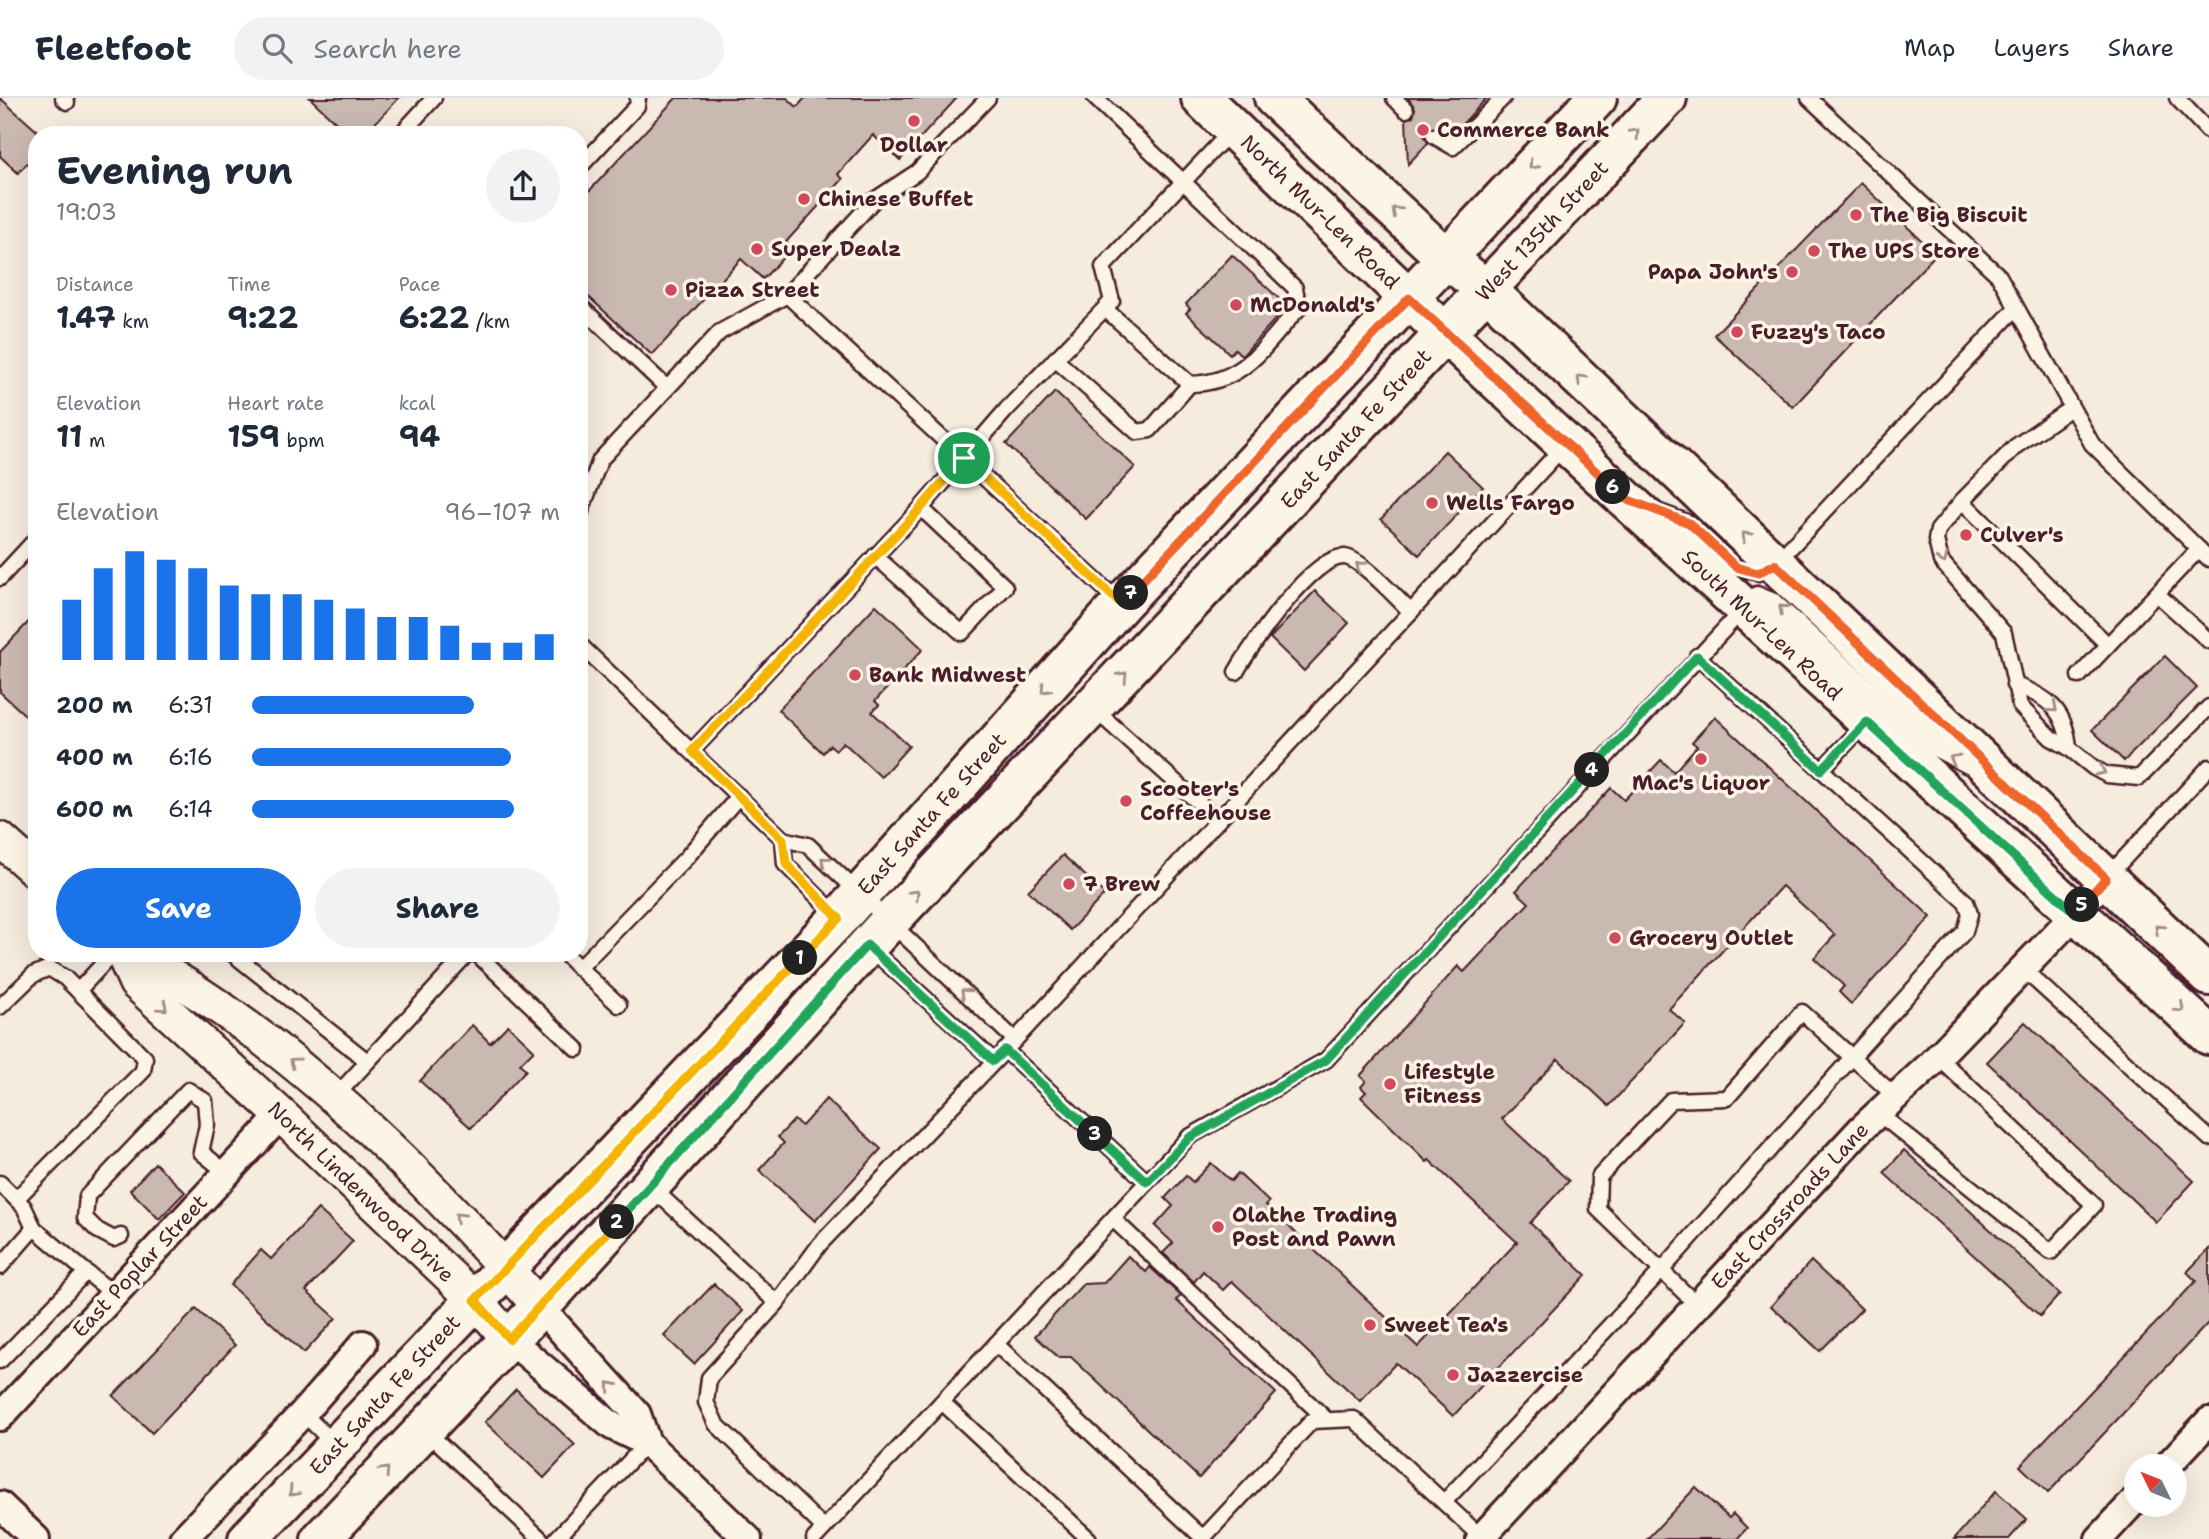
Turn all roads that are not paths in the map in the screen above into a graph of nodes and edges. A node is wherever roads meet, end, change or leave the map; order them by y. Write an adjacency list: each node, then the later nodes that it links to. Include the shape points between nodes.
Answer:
1 (434, 98): 14 (lane)
2 (638, 98): 18 (lane, via 636,106)
3 (988, 98): 22 (lane, via 917,172 873,201)
4 (1095, 98): 19 (lane)
5 (1201, 98): 15 (main road, North Mur-Len Road)
6 (1394, 98): 13 (lane)
7 (1503, 98): 17 (lane, via 1453,146)
8 (1597, 98): 20 (main road, one-way to 20)
9 (1667, 98): 21 (main road, West 135th Street, one-way to 9)
10 (1809, 98): 24 (lane, via 1999,276)
11 (2177, 98): 16 (lane)
12 (1290, 105): 20 (main road, one-way to 12)
13 (1406, 110)
14 (408, 126)
15 (1234, 129): 19 (lane); 23 (main road, North Mur-Len Road)
16 (2209, 132)
17 (1434, 136)
18 (588, 158)
19 (1183, 180): 25 (lane, via 1103,267 1112,301); 29 (lane, via 1295,288 1299,308 1239,372 1215,383)
20 (1446, 258): 21 (main road); 23 (main road)
21 (1487, 290): 27 (main road, West 135th Street); 41 (main road, one-way to 21)
22 (787, 295): 30 (lane, via 720,332); 33 (lane)
23 (1409, 298): 27 (main road, South Mur-Len Road); 44 (main road, East Santa Fe Street)
24 (2016, 308): 31 (lane); 41 (lane)
25 (1105, 309): 28 (lane); 29 (lane)
26 (588, 313): 30 (lane)
27 (1446, 334): 32 (main road, South Mur-Len Road); 55 (main road, East Santa Fe Street, one-way to 27)
28 (1055, 359): 29 (lane, via 1137,432 1150,430); 33 (lane)
29 (1190, 384)
30 (667, 388): 34 (lane, via 600,460)
31 (2071, 408): 36 (lane, via 2016,446); 39 (lane, via 2109,464)
32 (1566, 444): 35 (main road, South Mur-Len Road); 46 (lane)
33 (964, 458): 37 (lane); 44 (lane)
34 (588, 493)
35 (1626, 499): 41 (lane, via 1689,523 1736,567 1758,573); 45 (main road, South Mur-Len Road)
36 (1962, 501): 48 (lane); 53 (lane, one-way to 53, via 1938,530 1941,561 2004,633)
37 (921, 508): 40 (lane); 40 (lane, via 1005,587 962,633)
38 (28, 548): 42 (lane)
39 (2204, 554): 43 (lane)
40 (875, 556): 58 (lane)
41 (1775, 564): 61 (main road)
42 (0, 578)
43 (2157, 594): 47 (lane); 48 (lane)
44 (1121, 604): 69 (main road, East Santa Fe Street, one-way to 69)
45 (1742, 607): 50 (lane); 56 (main road, South Mur-Len Road); 61 (lane, one-way to 45, via 1935,749 1774,601 1756,594)
46 (1411, 612): 51 (lane, one-way to 51, via 1356,561 1343,557 1328,561 1271,620); 63 (lane)
47 (2209, 641)
48 (2108, 645): 52 (lane)
49 (588, 653): 58 (lane)
50 (1697, 656): 60 (lane); 97 (lane, via 1326,1060 1189,1138)
51 (1236, 672)
52 (2079, 676)
53 (2014, 685): 57 (lane, via 2020,706 2051,738); 57 (lane, one-way to 57, via 2062,714)
54 (2209, 706): 57 (lane, one-way to 54, via 2107,775 2139,778)
55 (1093, 708): 63 (lane); 69 (main road, East Santa Fe Street, one-way to 55)
56 (1867, 722): 60 (lane); 68 (main road, South Mur-Len Road)
57 (2069, 748)
58 (692, 751): 62 (lane)
59 (2209, 767): 67 (lane)
60 (1821, 770): 89 (lane, via 1966,902 1970,914 1965,931)
61 (2014, 791): 67 (main road)
62 (738, 796): 64 (lane); 70 (lane, via 686,858)
63 (1218, 820): 86 (lane)
64 (783, 839): 69 (lane, one-way to 64, via 807,845); 69 (lane, via 786,864)
65 (3, 847): 66 (street)
66 (28, 865)
67 (2106, 878): 68 (street, East Crossroads Lane); 81 (main road, one-way to 67)
68 (2075, 913): 80 (street, East Crossroads Lane); 85 (main road, South Mur-Len Road, one-way to 85)
69 (860, 923): 86 (lane, one-way to 69); 91 (lane); 99 (main road, East Santa Fe Street); 105 (main road, East Santa Fe Street)
70 (588, 959)
71 (105, 962): 82 (lane)
72 (127, 962): 94 (street, North Lindenwood Drive, one-way to 94, via 136,983)
73 (148, 962): 92 (street, North Lindenwood Drive, one-way to 73, via 306,1071 188,984)
74 (243, 962): 90 (lane)
75 (460, 962): 90 (lane)
76 (485, 962): 87 (lane)
77 (573, 962): 79 (lane)
78 (585, 962): 79 (lane)
79 (579, 968): 83 (lane)
80 (2023, 969): 88 (street, East Crossroads Lane); 95 (lane)
81 (2209, 976)
82 (78, 991): 84 (lane, via 44,968); 100 (lane, via 146,1063)
83 (619, 1005)
84 (0, 1007)
85 (2209, 1035)
86 (1010, 1045): 91 (lane); 97 (lane)
87 (577, 1049)
88 (1938, 1057): 93 (street, East Crossroads Lane); 93 (lane, via 2094,1205 2051,1252)
89 (1853, 1059): 93 (lane); 106 (lane); 106 (lane, via 1802,1012 1727,1098 1671,1100 1599,1177 1598,1209)
90 (367, 1061): 92 (lane)
91 (993, 1061): 110 (lane, via 820,1244)
92 (334, 1098): 105 (street, North Lindenwood Drive, one-way to 92)
93 (1887, 1104): 111 (street, East Crossroads Lane)
94 (281, 1115): 96 (street, East Poplar Street); 109 (street, North Lindenwood Drive)
95 (2209, 1138)
96 (227, 1173): 103 (lane, via 201,1152 207,1125 205,1101 188,1090 87,1196 85,1218 114,1239); 108 (street, East Poplar Street)
97 (1147, 1182): 101 (lane)
98 (0, 1183): 100 (lane)
99 (650, 1186): 110 (lane); 112 (main road, East Santa Fe Street)
100 (16, 1199): 102 (lane)
101 (1113, 1219): 115 (lane); 120 (lane)
102 (34, 1228): 104 (lane); 107 (lane)
103 (121, 1236)
104 (0, 1267)
105 (506, 1268): 109 (main road, East Santa Fe Street); 112 (street, North Lindenwood Drive)
106 (1661, 1271): 111 (lane); 126 (lane)
107 (86, 1272): 108 (lane); 116 (lane)
108 (114, 1294): 119 (street, East Poplar Street)
109 (475, 1300): 113 (street, North Lindenwood Drive); 124 (main road, East Santa Fe Street)
110 (777, 1303): 129 (lane, via 709,1378 706,1402 716,1424)
111 (1697, 1305): 131 (street, East Crossroads Lane)
112 (540, 1307): 113 (main road, East Santa Fe Street); 123 (street, North Lindenwood Drive, one-way to 112, via 636,1414)
113 (509, 1339): 122 (main road, East Santa Fe Street); 123 (street, North Lindenwood Drive, via 612,1426)
114 (363, 1344): 118 (street)
115 (996, 1344): 117 (lane); 120 (lane, via 1203,1538 1312,1421)
116 (0, 1361)
117 (942, 1402): 129 (lane); 138 (lane)
118 (303, 1413): 124 (lane); 133 (street)
119 (0, 1417)
120 (1328, 1420): 126 (lane, via 1354,1419)
121 (2208, 1424): 125 (street)
122 (424, 1429): 134 (main road, East Santa Fe Street, one-way to 122); 135 (lane)
123 (646, 1443): 136 (lane); 137 (street, North Lindenwood Drive)
124 (336, 1446): 130 (main road, East Santa Fe Street, one-way to 130)
125 (2179, 1454)
126 (1444, 1502): 131 (lane)
127 (0, 1505): 132 (street)
128 (2124, 1512): 139 (street)
129 (819, 1534)
130 (250, 1537)
131 (1480, 1538)
132 (36, 1539)
133 (183, 1539)
134 (321, 1539)
135 (541, 1539)
136 (556, 1539)
137 (748, 1539)
138 (1089, 1539)
139 (2098, 1539)

